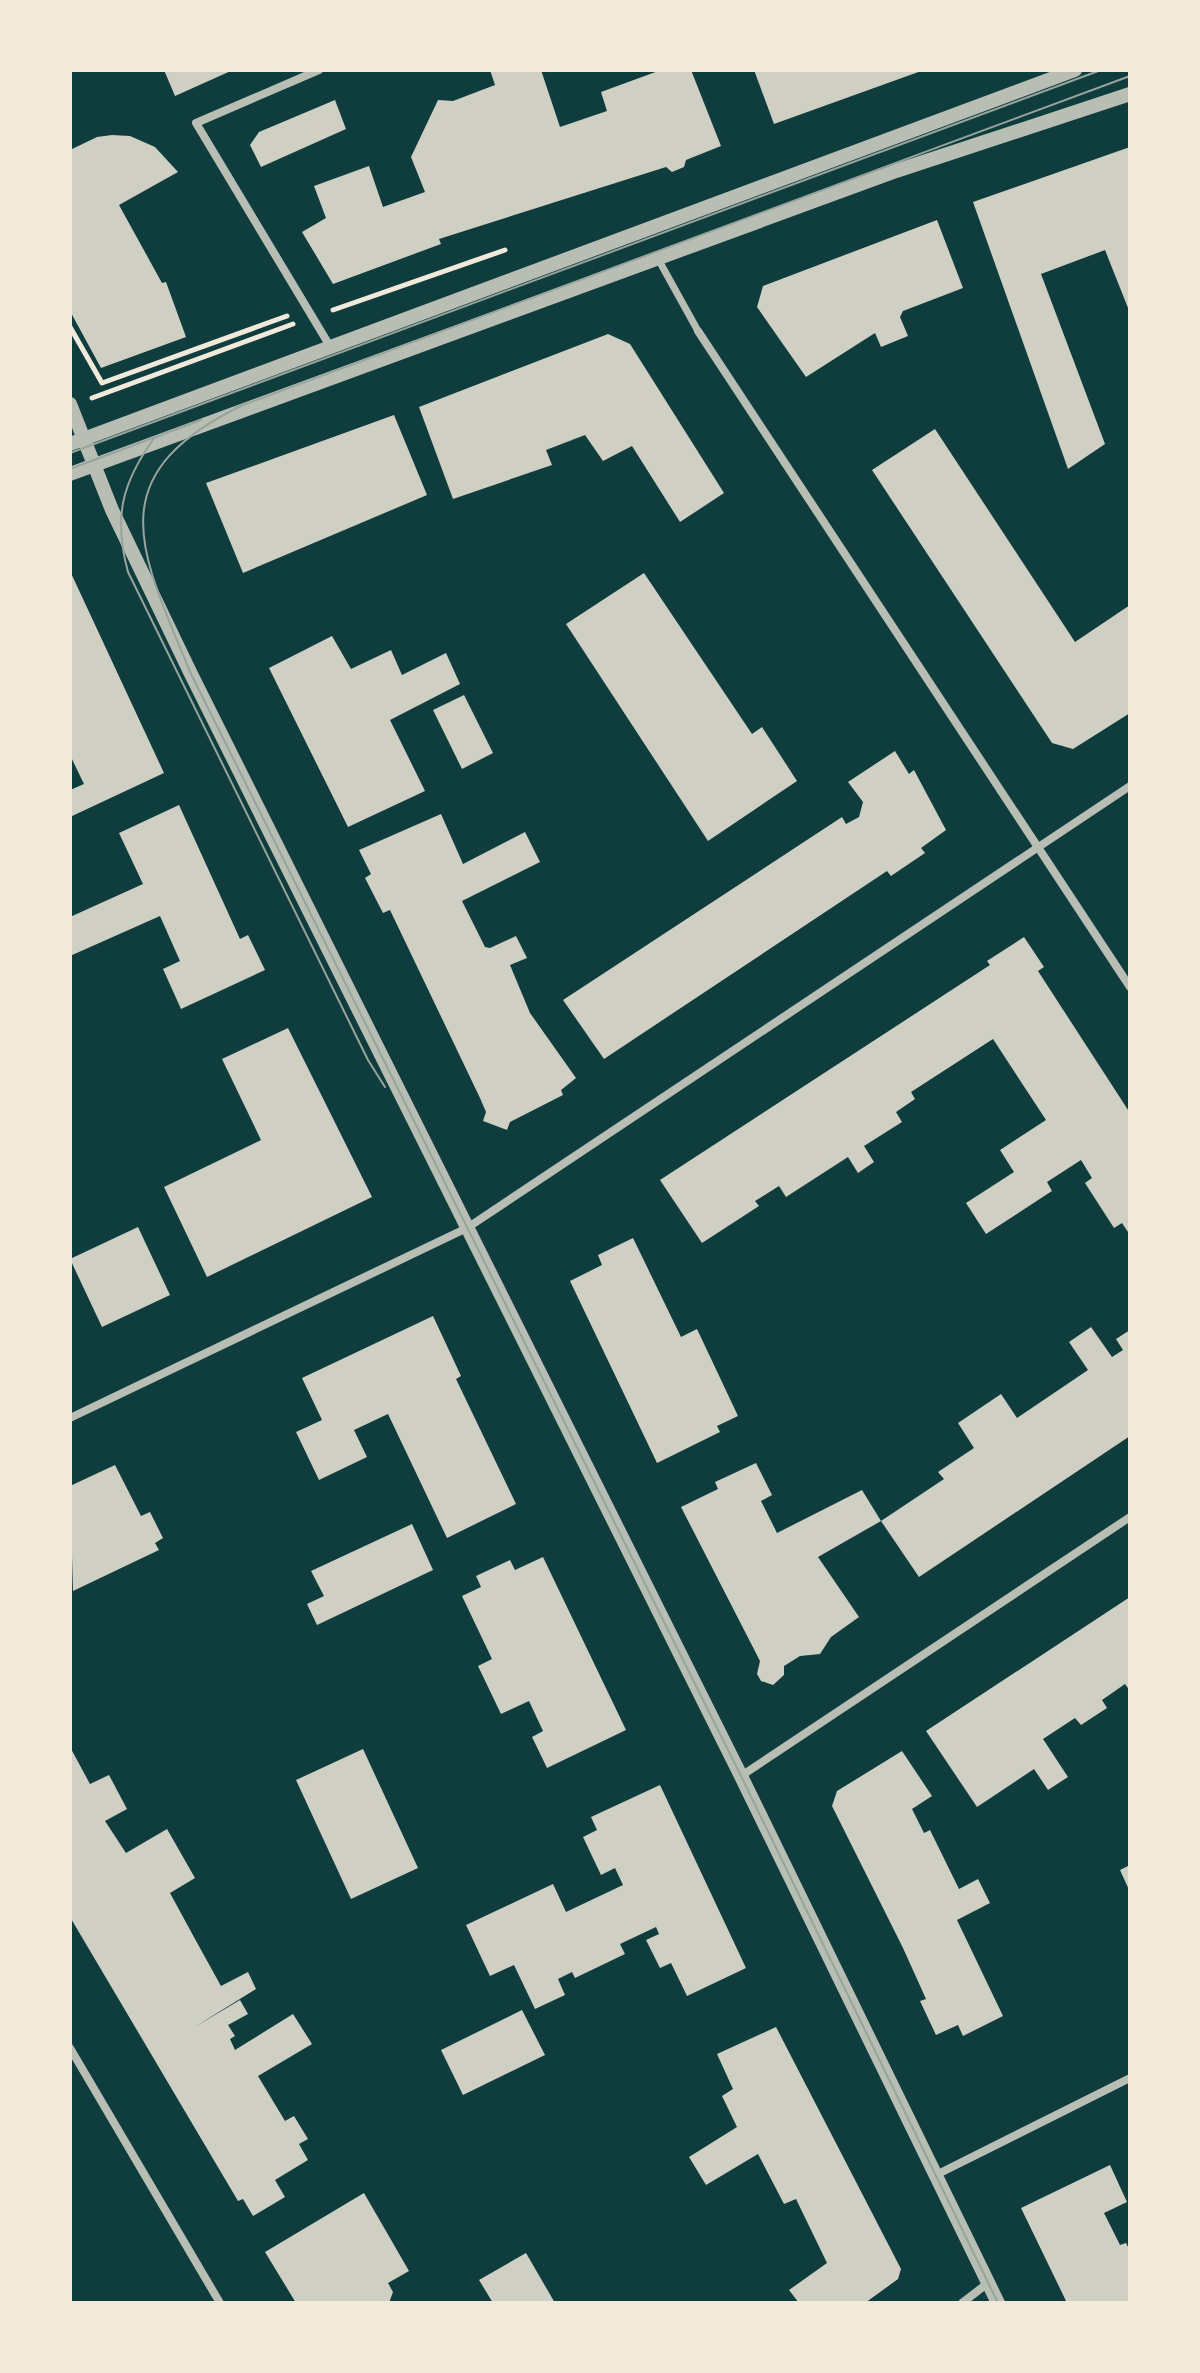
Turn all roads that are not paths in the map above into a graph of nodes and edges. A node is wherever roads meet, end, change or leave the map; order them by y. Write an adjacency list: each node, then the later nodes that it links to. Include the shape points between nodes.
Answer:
1 (319, 70): 6 (street, via 196,123)
2 (1075, 70): 6 (street)
3 (1130, 94): 4 (street)
4 (657, 257): 5 (street); 9 (street)
5 (698, 331): 12 (street)
6 (331, 348): 8 (street)
7 (70, 404): 8 (street)
8 (77, 442): 9 (street)
9 (94, 466): 10 (street); 14 (street, via 191,674)
10 (70, 474)
11 (1130, 786): 12 (street)
12 (1037, 848): 13 (street); 14 (street)
13 (1130, 987)
14 (467, 1228): 15 (street); 17 (street)
15 (70, 1418)
16 (1130, 1517): 17 (street)
17 (741, 1776): 20 (street)
18 (70, 2048): 22 (street)
19 (1130, 2078): 20 (street)
20 (936, 2175): 21 (street)
21 (988, 2283): 23 (street); 24 (street)
22 (220, 2303)
23 (962, 2303)
24 (998, 2303)

